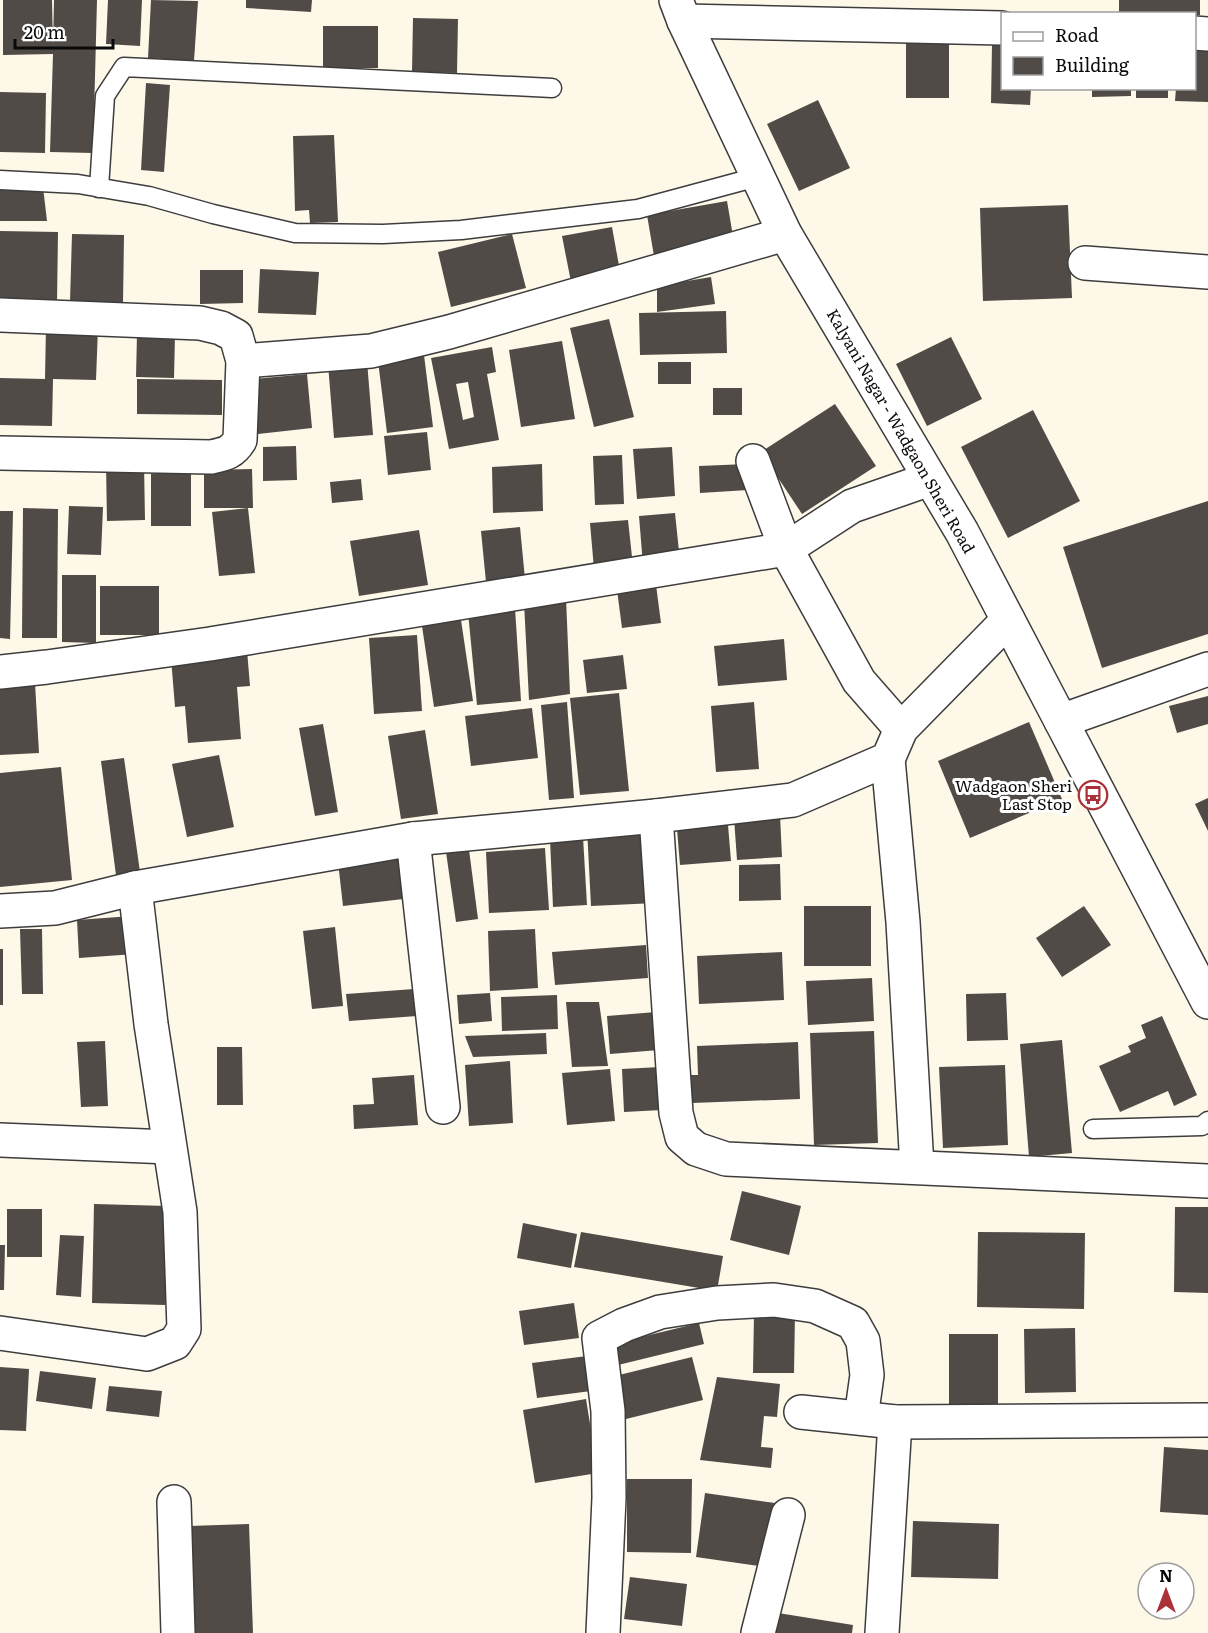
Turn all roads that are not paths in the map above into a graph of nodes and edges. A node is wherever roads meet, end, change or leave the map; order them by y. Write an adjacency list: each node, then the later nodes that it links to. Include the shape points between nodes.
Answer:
1 (680, 10): 2 (street); 4 (street, Kalyani Nagar - Wadgaon Sheri Road)
2 (1001, 28)
3 (552, 88): 6 (lane, via 124,67 105,96)
4 (757, 177): 6 (lane, via 638,209 461,230 383,234 295,232 149,196); 7 (street, Kalyani Nagar - Wadgaon Sheri Road)
5 (0, 180): 6 (lane)
6 (99, 188)
7 (785, 234): 11 (street, via 371,351); 14 (street, Kalyani Nagar - Wadgaon Sheri Road)
8 (1085, 263): 9 (street)
9 (1208, 272)
10 (0, 315): 11 (street, via 200,323 236,336)
11 (243, 361): 12 (street, via 240,440 226,454 211,457)
12 (0, 453)
13 (753, 461): 15 (street)
14 (930, 479): 15 (street, via 852,506); 16 (street, Kalyani Nagar - Wadgaon Sheri Road)
15 (786, 549): 18 (street, via 210,644); 20 (street, via 858,681)
16 (1008, 620): 19 (street, Kalyani Nagar - Wadgaon Sheri Road); 20 (street)
17 (1208, 669): 19 (street)
18 (0, 672)
19 (1061, 721): 26 (street, Kalyani Nagar - Wadgaon Sheri Road)
20 (901, 729): 21 (street)
21 (888, 759): 22 (street, via 792,800); 32 (street, via 903,922)
22 (656, 816): 23 (street); 32 (street, via 676,1113 682,1137 696,1149 726,1159)
23 (413, 839): 24 (street); 27 (street)
24 (135, 888): 25 (street, via 54,908); 31 (street)
25 (0, 911)
26 (1208, 1002)
27 (443, 1107)
28 (1208, 1121): 29 (lane, via 1202,1126)
29 (1093, 1129)
30 (0, 1140): 31 (street)
31 (169, 1147): 34 (street, via 180,1212 184,1302 184,1329 175,1342 147,1354)
32 (917, 1167): 33 (street)
33 (1208, 1181)
34 (0, 1333)
35 (801, 1412): 36 (street)
36 (861, 1418): 38 (street); 42 (street, via 867,1375 863,1341 853,1323 815,1306 774,1300 717,1303 660,1312 599,1338 608,1411)
37 (1208, 1420): 38 (street)
38 (895, 1422): 44 (street)
39 (174, 1502): 41 (street)
40 (788, 1515): 43 (street)
41 (178, 1633)
42 (603, 1633)
43 (758, 1633)
44 (882, 1633)

